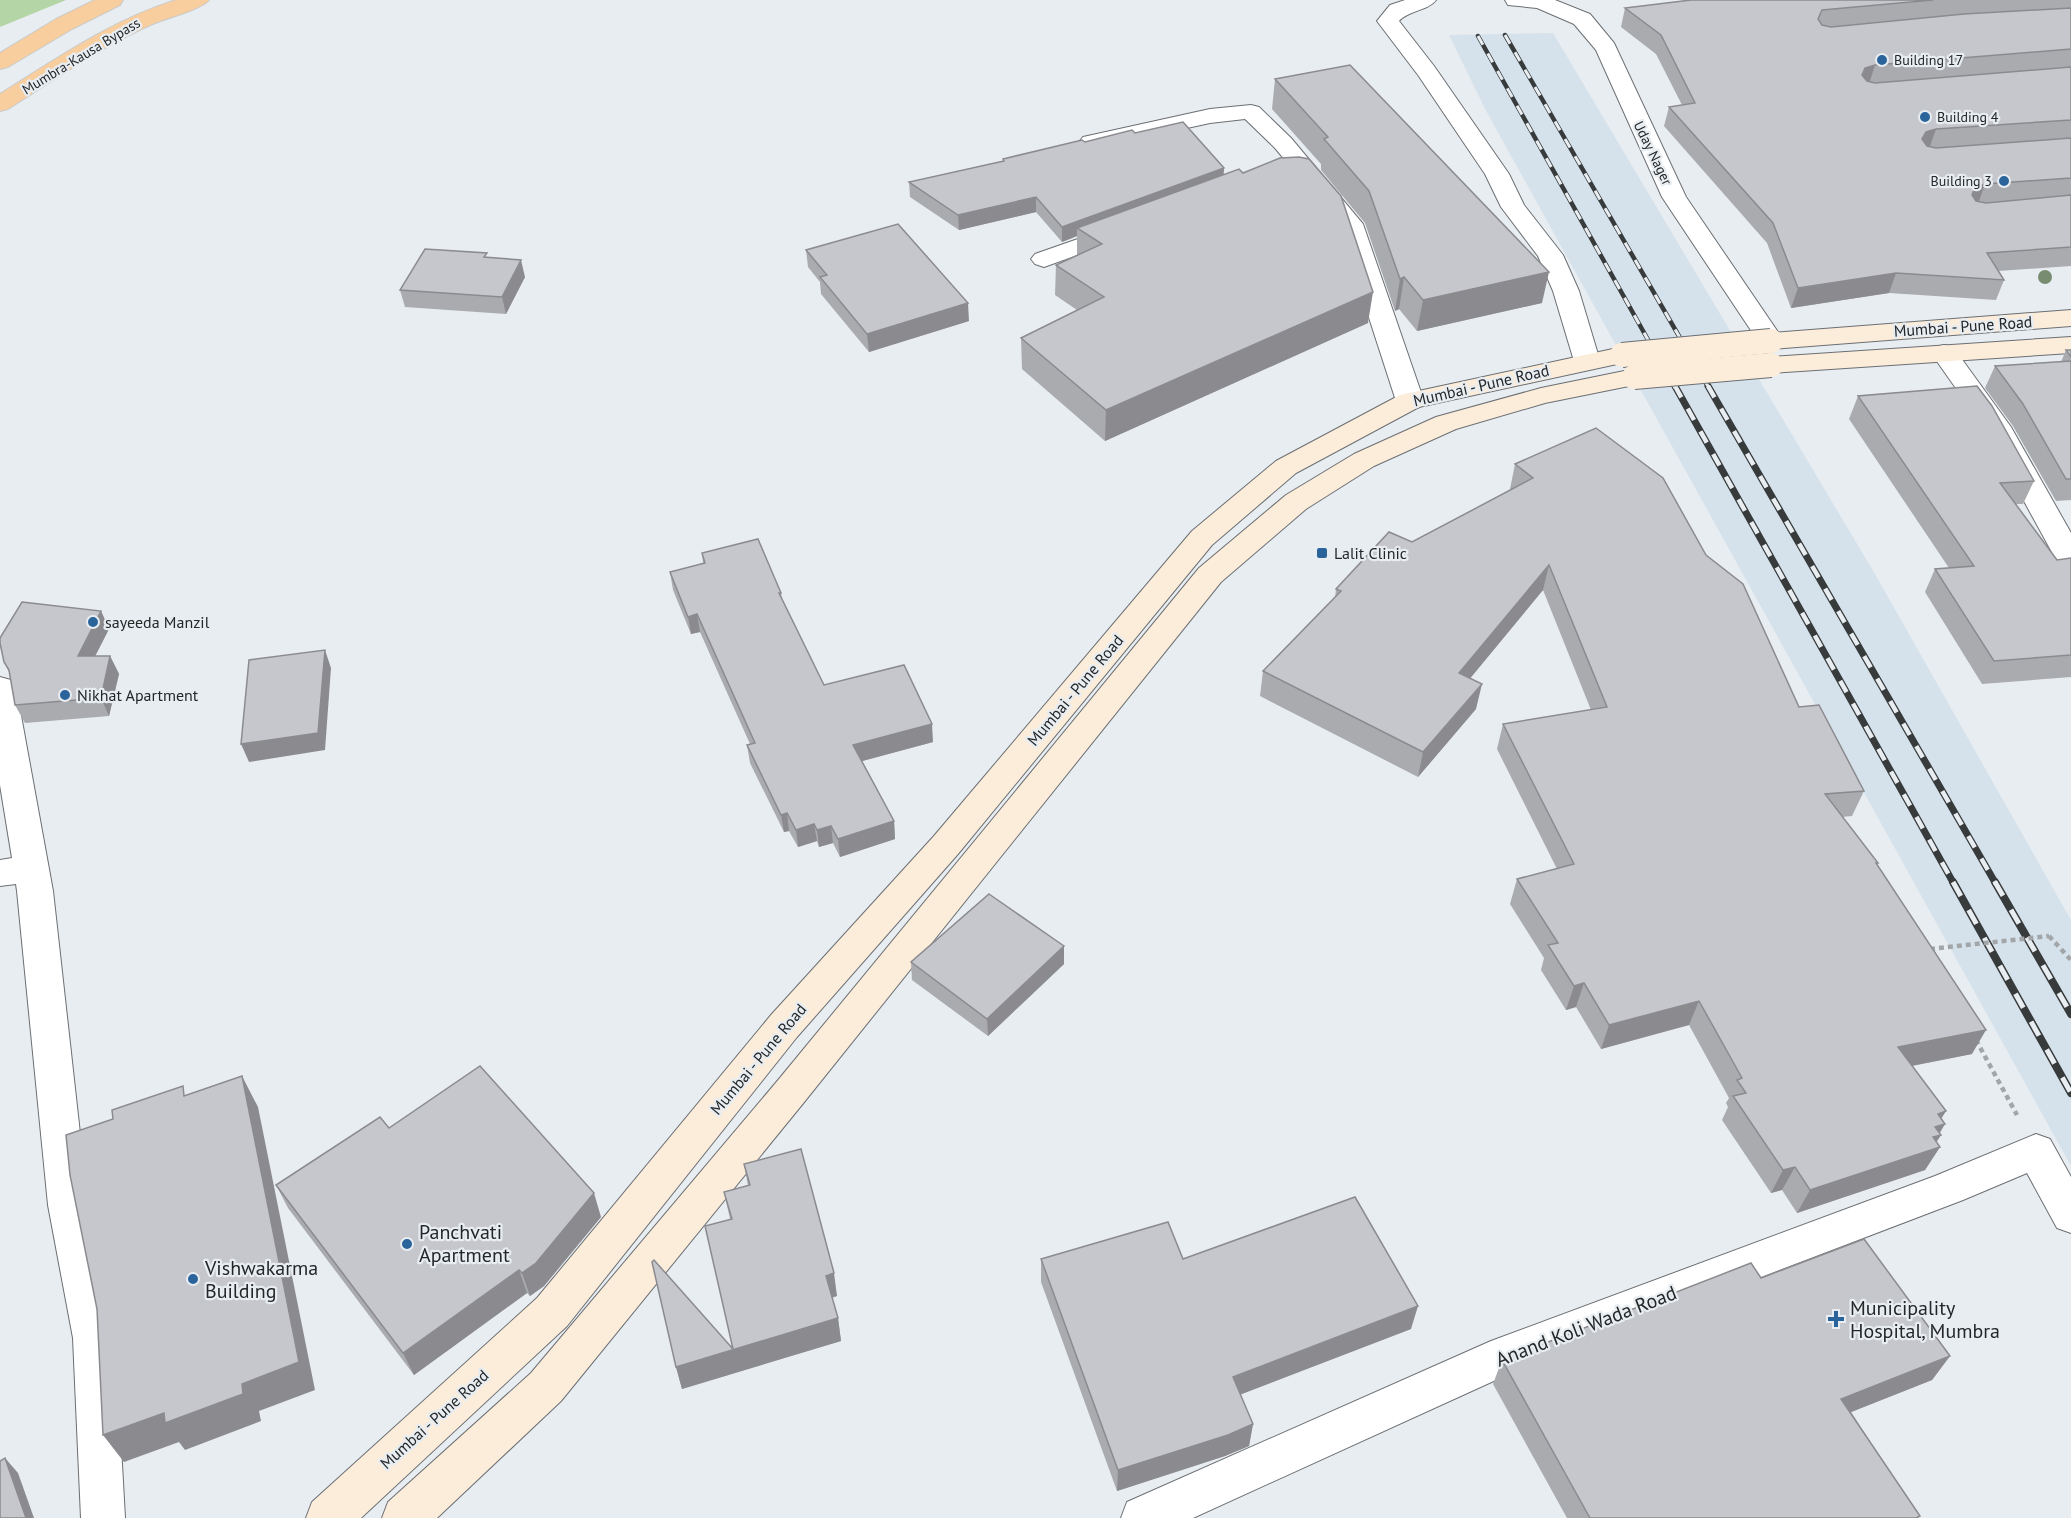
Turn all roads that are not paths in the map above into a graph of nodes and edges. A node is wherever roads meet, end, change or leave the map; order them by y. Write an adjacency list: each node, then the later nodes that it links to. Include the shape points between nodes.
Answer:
1 (112, 0): 5 (highway, Mumbra-Kausa Bypass)
2 (198, 0): 6 (highway, Mumbra-Kausa Bypass, via 145,18 106,38)
3 (1425, 0): 16 (street, via 1398,10 1388,21 1497,174 1513,207 1550,255 1566,291)
4 (1516, 0): 14 (street, Uday Nager, via 1541,2 1582,19 1606,48 1674,197)
5 (0, 62)
6 (0, 104)
7 (1069, 148): 9 (street, via 1210,116 1251,112 1283,143)
8 (1284, 178): 9 (street)
9 (1313, 181): 18 (street, via 1351,224)
10 (1142, 223): 11 (street)
11 (1044, 260)
12 (2071, 318): 14 (main road, Mumbai - Pune Road)
13 (2071, 345): 15 (main road, Mumbai - Pune Road)
14 (1771, 353): 15 (main road, Mumbai - Pune Road); 17 (main road, Mumbai - Pune Road, bridge)
15 (1944, 353): 19 (street, via 1997,427)
16 (1587, 361): 17 (main road, Mumbai - Pune Road); 18 (main road, Mumbai - Pune Road)
17 (1628, 366): 22 (main road, Mumbai - Pune Road, via 1446,423 1364,460 1296,502 1210,575)
18 (1410, 401): 21 (main road, Mumbai - Pune Road, via 1286,467 1202,537)
19 (2071, 560)
20 (0, 688): 23 (street)
21 (997, 785): 22 (main road); 26 (main road, Mumbai - Pune Road, via 784,1026 552,1312)
22 (1028, 800): 27 (main road, Mumbai - Pune Road, via 546,1387)
23 (15, 871): 25 (street, via 68,1205 94,1338)
24 (2071, 1215): 28 (street, Anand Koli Wada Road, via 2036,1150 1949,1188 1506,1355)
25 (103, 1518)
26 (328, 1518)
27 (404, 1518)
28 (1143, 1518)

